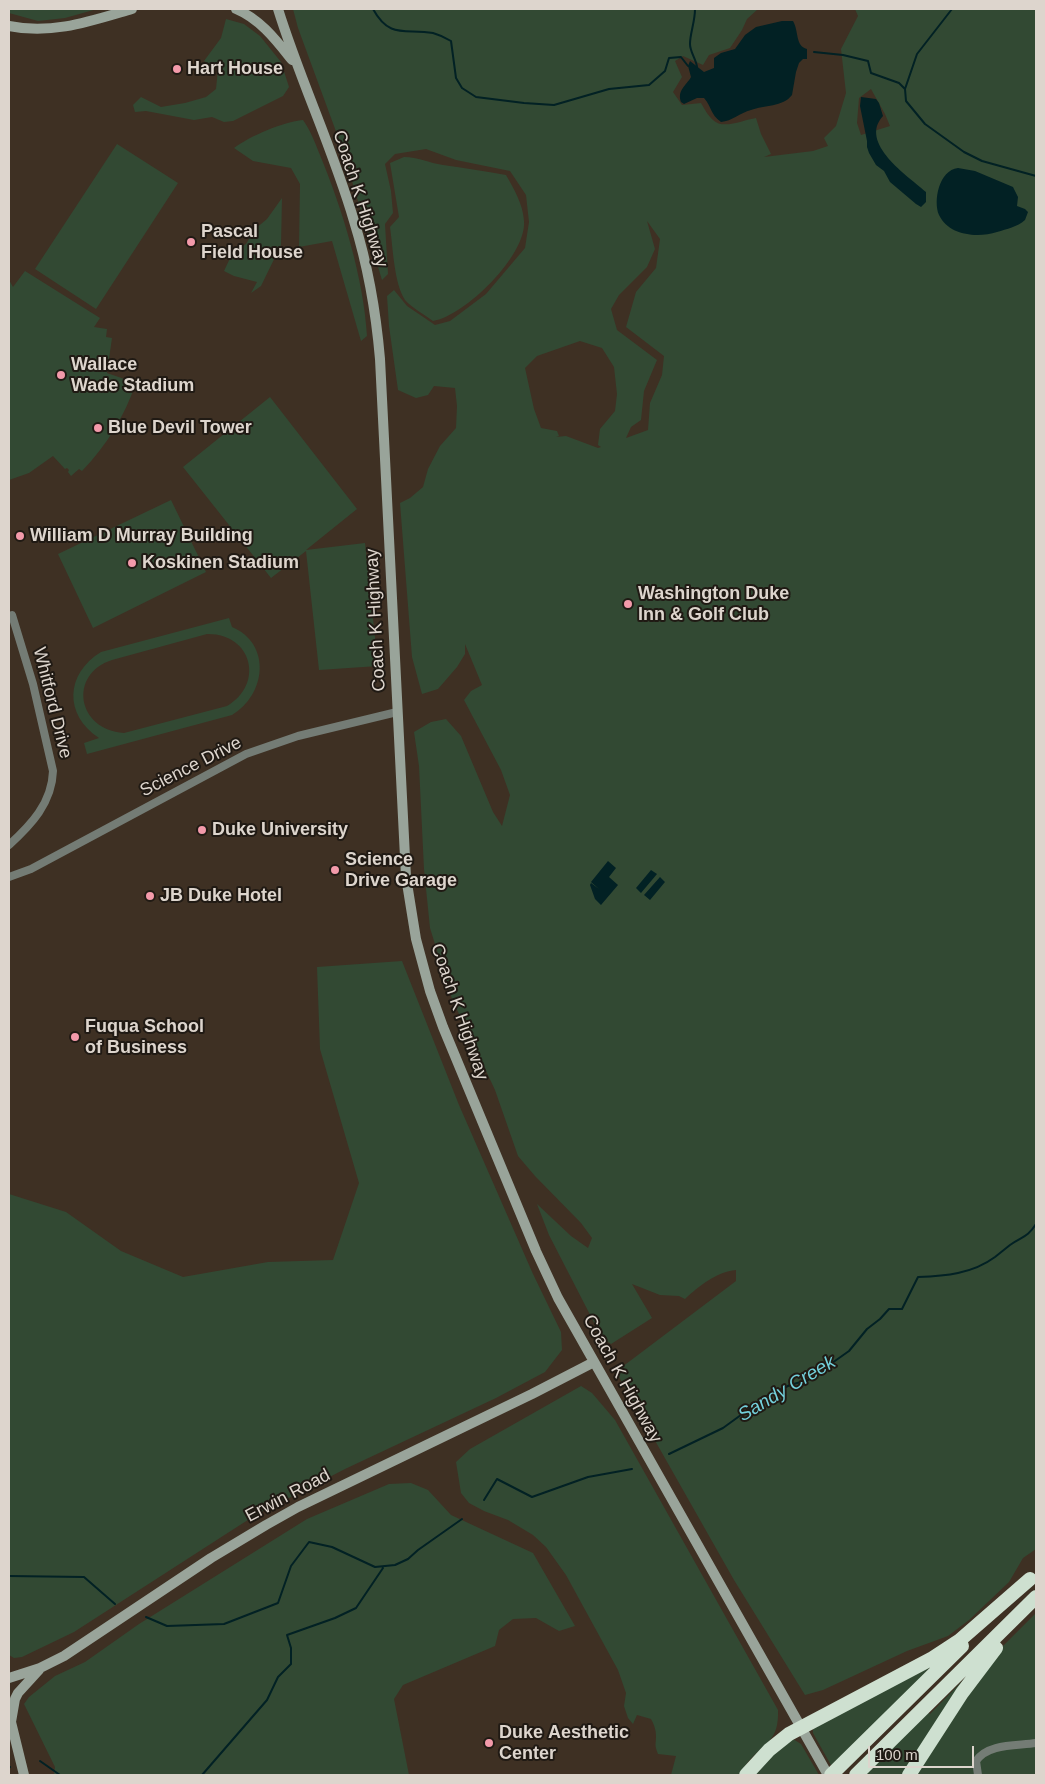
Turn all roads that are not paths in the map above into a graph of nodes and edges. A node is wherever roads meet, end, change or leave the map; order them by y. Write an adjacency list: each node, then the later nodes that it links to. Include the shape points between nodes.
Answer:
1 (132, 9): 4 (main road, via 51,29)
2 (236, 9): 5 (main road, via 270,33)
3 (278, 9): 5 (main road, Coach K Highway)
4 (9, 26)
5 (299, 69): 7 (main road, Coach K Highway, via 354,219 374,308 380,359)
6 (12, 615): 8 (street, Whitford Drive, via 33,684 53,771 45,805)
7 (398, 712): 9 (street, Science Drive, via 298,736 246,754 40,864); 10 (main road, Coach K Highway, via 406,877 416,938 430,991 536,1251)
8 (9, 845)
9 (9, 877)
10 (594, 1362): 14 (main road, Erwin Road, via 298,1507); 17 (main road, Coach K Highway)
11 (1033, 1576): 17 (highway, via 944,1651); 21 (highway)
12 (1036, 1597): 13 (highway)
13 (1016, 1617): 22 (highway); 23 (highway, via 1006,1637 962,1692)
14 (40, 1668): 15 (main road, Erwin Road); 16 (main road, via 18,1693)
15 (9, 1678)
16 (10, 1719): 19 (main road)
17 (801, 1728): 20 (highway, via 775,1744); 21 (main road, Coach K Highway)
18 (1036, 1743): 24 (street, via 982,1752 976,1761)
19 (24, 1775)
20 (746, 1775)
21 (830, 1775)
22 (856, 1775)
23 (909, 1775)
24 (978, 1775)

